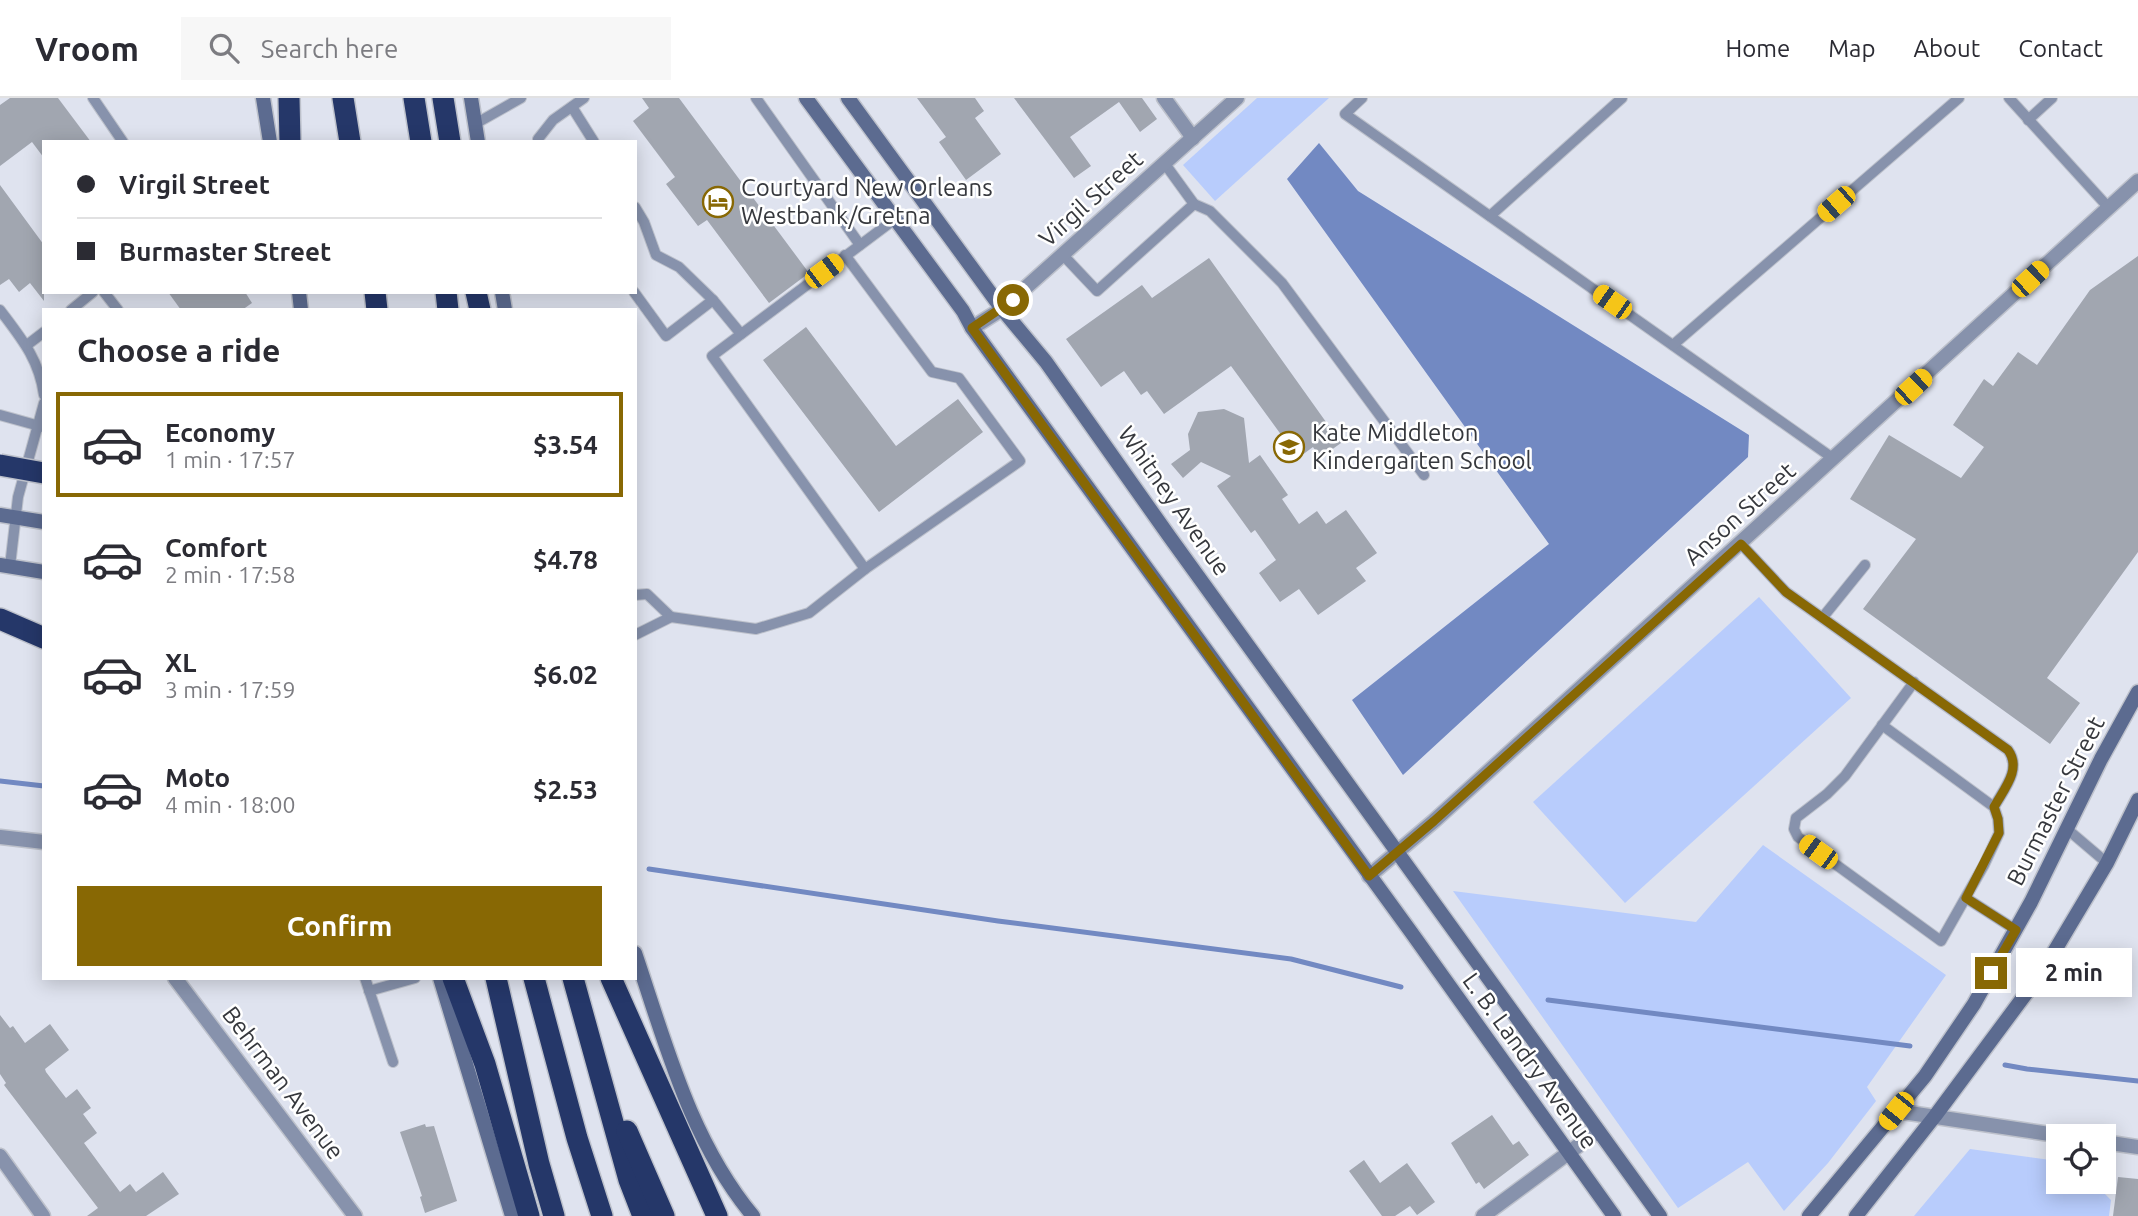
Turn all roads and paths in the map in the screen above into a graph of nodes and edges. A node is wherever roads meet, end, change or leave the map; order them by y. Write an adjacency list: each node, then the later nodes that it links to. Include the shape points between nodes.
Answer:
1 (93, 98): 24 (lane)
2 (263, 98): 25 (street)
3 (289, 98): 26 (highway)
4 (343, 98): 27 (highway)
5 (414, 98): 28 (highway)
6 (443, 98): 29 (highway)
7 (471, 98): 22 (street)
8 (521, 98): 22 (lane)
9 (584, 98): 20 (lane)
10 (756, 98): 40 (lane)
11 (806, 98): 39 (street)
12 (848, 98): 49 (street, Whitney Avenue)
13 (1164, 98): 23 (street)
14 (1237, 98): 23 (street, Virgil Street)
15 (1362, 98): 38 (lane, via 1345,114)
16 (1622, 98): 38 (lane)
17 (1959, 98): 55 (lane)
18 (2009, 98): 21 (lane)
19 (2052, 98): 21 (lane)
20 (572, 107): 31 (lane, via 553,120); 32 (lane)
21 (2028, 120): 36 (lane)
22 (475, 124): 30 (street)
23 (1193, 138): 33 (street, Virgil Street)
24 (122, 140)
25 (270, 140)
26 (290, 140)
27 (350, 140)
28 (421, 140)
29 (450, 140)
30 (478, 140)
31 (538, 140)
32 (593, 140)
33 (1165, 164): 35 (lane); 42 (street, Virgil Street)
34 (2138, 181): 36 (street, Anson Street)
35 (1194, 204): 42 (lane, via 1097,291); 62 (lane, via 1210,211 1282,283)
36 (2108, 207): 59 (street, Anson Street)
37 (637, 210): 46 (lane, via 656,255 679,267)
38 (1490, 216): 55 (lane)
39 (895, 219): 40 (lane); 51 (street)
40 (860, 245): 41 (lane)
41 (845, 255): 53 (lane); 69 (lane, via 932,372 959,378 1020,461)
42 (1063, 255): 49 (street, Virgil Street)
43 (91, 294): 47 (lane)
44 (106, 294): 48 (lane)
45 (635, 294): 46 (lane, via 666,336)
46 (713, 300): 53 (lane)
47 (73, 308)
48 (116, 308)
49 (1002, 309): 51 (street, Virgil Street); 86 (street, Whitney Avenue, via 1053,372)
50 (0, 310): 54 (lane)
51 (972, 328): 88 (street)
52 (42, 334): 54 (lane)
53 (741, 334): 69 (lane, via 712,356)
54 (27, 345): 56 (lane)
55 (1673, 345): 59 (lane)
56 (42, 381)
57 (0, 415): 58 (lane)
58 (41, 427): 64 (lane, via 18,497)
59 (1834, 459): 66 (street, Anson Street)
60 (0, 465): 61 (highway, bridge)
61 (42, 472)
62 (1424, 475)
63 (0, 515): 64 (street)
64 (16, 518): 65 (street); 68 (lane)
65 (42, 522)
66 (1741, 544): 73 (lane, via 1786,592); 86 (street, Anson Street)
67 (1865, 565): 73 (lane)
68 (5, 566): 70 (street)
69 (865, 569): 72 (lane, via 809,613 756,629)
70 (42, 572)
71 (637, 595): 72 (lane, via 647,594)
72 (671, 617): 75 (lane)
73 (1823, 617): 77 (lane)
74 (0, 619): 76 (highway)
75 (637, 634)
76 (42, 637)
77 (1914, 682): 79 (lane); 81 (lane, via 2014,758 2015,769)
78 (2138, 692): 83 (street, Burmaster Street)
79 (1882, 725): 81 (lane); 89 (lane, via 1845,776 1796,818 1794,829 1798,837 1941,941)
80 (2138, 800): 82 (street)
81 (1994, 807): 89 (lane, via 1999,833)
82 (2134, 817): 87 (street)
83 (2067, 830): 87 (lane); 90 (street, Burmaster Street)
84 (0, 837): 85 (street)
85 (42, 842)
86 (1398, 853): 88 (street, Anson Street); 91 (street, Whitney Avenue)
87 (2107, 863): 106 (street, via 2042,972)
88 (1369, 876): 111 (street, L. B. Landry Avenue)
89 (1966, 898): 90 (lane)
90 (2016, 930): 105 (street, Burmaster Street, via 1974,1004)
91 (1457, 934): 107 (street, L. B. Landry Avenue)
92 (637, 959): 122 (street, via 689,1111 709,1152)
93 (177, 980): 114 (street, Behrman Avenue)
94 (366, 980): 102 (lane)
95 (408, 980): 102 (lane)
96 (441, 980): 115 (street)
97 (454, 980): 116 (highway, via 485,1064)
98 (496, 980): 117 (highway)
99 (535, 980): 118 (highway)
100 (573, 980): 103 (highway)
101 (612, 980): 121 (highway)
102 (369, 991): 104 (lane)
103 (595, 1057): 119 (highway); 120 (highway)
104 (393, 1062)
105 (1896, 1111): 106 (street); 126 (street, Burmaster Street)
106 (1935, 1116): 108 (street); 127 (street)
107 (1598, 1131): 111 (street); 125 (street, L. B. Landry Avenue)
108 (2046, 1133)
109 (2116, 1144): 110 (street)
110 (2138, 1147)
111 (1569, 1154): 123 (street); 124 (street, L. B. Landry Avenue)
112 (0, 1156): 113 (street)
113 (43, 1216)
114 (355, 1216)
115 (512, 1216)
116 (529, 1216)
117 (554, 1216)
118 (602, 1216)
119 (643, 1216)
120 (664, 1216)
121 (717, 1216)
122 (753, 1216)
123 (1483, 1216)
124 (1614, 1216)
125 (1660, 1216)
126 (1809, 1216)
127 (1856, 1216)

